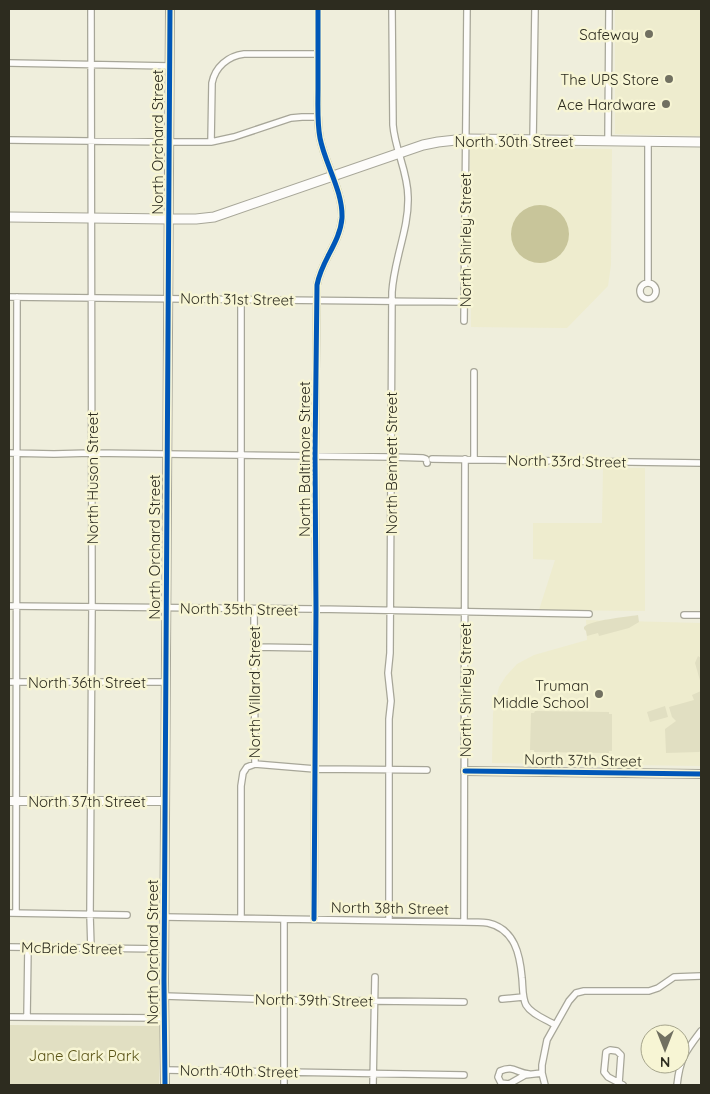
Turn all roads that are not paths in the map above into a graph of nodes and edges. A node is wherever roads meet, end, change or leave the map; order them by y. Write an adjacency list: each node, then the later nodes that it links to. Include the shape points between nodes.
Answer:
1 (90, 9): 10 (street, North Huson Street)
2 (170, 9): 11 (street, North Orchard Street)
3 (318, 9): 8 (street, North Baltimore Street)
4 (392, 9): 22 (street, North Bennett Street, via 393,125)
5 (467, 9): 13 (street, North Shirley Street)
6 (535, 9): 15 (street)
7 (609, 9): 17 (street)
8 (318, 54): 12 (street, North Baltimore Street); 19 (street, via 244,54 223,63 212,83)
9 (9, 63): 10 (street)
10 (91, 64): 11 (street); 16 (street, North Huson Street)
11 (170, 66): 18 (street, North Orchard Street)
12 (318, 117): 19 (street, via 291,118); 23 (street, North Baltimore Street, via 321,142)
13 (465, 139): 15 (main road, North 30th Street); 22 (main road, North 30th Street, via 432,143); 35 (street, North Shirley Street)
14 (9, 140): 16 (street)
15 (533, 140): 17 (main road, North 30th Street)
16 (91, 141): 18 (street); 25 (street, North Huson Street)
17 (608, 141): 20 (main road, North 30th Street)
18 (169, 142): 19 (street); 26 (street, North Orchard Street)
19 (211, 142)
20 (648, 142): 21 (main road, North 30th Street); 27 (street)
21 (701, 142)
22 (400, 154): 23 (main road, North 30th Street); 34 (street, North Bennett Street, via 407,179 408,216 395,270)
23 (332, 177): 26 (main road, North 30th Street, via 214,217); 33 (street, North Baltimore Street, via 341,203 341,221 337,238 319,275)
24 (9, 217): 25 (main road, North 30th Street)
25 (91, 218): 26 (main road, North 30th Street); 30 (street, North Huson Street)
26 (169, 219): 31 (street, North Orchard Street)
27 (648, 283)
28 (9, 297): 29 (street, North 31st Street)
29 (17, 297): 30 (street, North 31st Street); 39 (street)
30 (91, 298): 31 (street, North 31st Street); 40 (street, North Huson Street)
31 (168, 298): 32 (street, North 31st Street); 41 (street, North Orchard Street)
32 (241, 299): 33 (street, North 31st Street); 42 (street, North Villard Street)
33 (317, 300): 34 (street, North 31st Street); 43 (street, North Baltimore Street)
34 (392, 301): 35 (street, North 31st Street); 44 (street, North Bennett Street)
35 (465, 302): 36 (street, North Shirley Street)
36 (464, 321)
37 (474, 372): 46 (street)
38 (9, 453): 39 (street, North 33rd Street)
39 (16, 453): 40 (street, North 33rd Street); 49 (street)
40 (91, 453): 41 (street, North 33rd Street); 50 (street, North Huson Street)
41 (167, 455): 42 (street, North 33rd Street); 51 (street, North Orchard Street)
42 (241, 455): 43 (street, North 33rd Street); 52 (street, North Villard Street)
43 (315, 456): 44 (street, North 33rd Street); 54 (street, North Baltimore Street)
44 (391, 457): 45 (street, North 33rd Street, via 430,461); 55 (street, North Bennett Street)
45 (465, 459): 46 (street, North 33rd Street); 56 (street, North Shirley Street)
46 (474, 459): 47 (street, North 33rd Street)
47 (701, 463)
48 (9, 606): 49 (street, North 35th Street)
49 (17, 606): 50 (street, North 35th Street); 63 (street)
50 (92, 606): 51 (street, North 35th Street); 64 (street, North Huson Street)
51 (167, 608): 52 (street, North 35th Street); 65 (street, North Orchard Street)
52 (241, 609): 53 (street, North 35th Street)
53 (254, 609): 54 (street, North 35th Street); 60 (street, North Villard Street)
54 (316, 610): 55 (street, North 35th Street); 61 (street, North Baltimore Street)
55 (390, 612): 56 (street, North 35th Street); 68 (street, North Bennett Street)
56 (464, 612): 57 (street, North 35th Street); 70 (street, North Shirley Street)
57 (589, 614)
58 (684, 615): 59 (street)
59 (701, 615)
60 (254, 647): 61 (street); 66 (street, North Villard Street)
61 (316, 648): 67 (street, North Baltimore Street)
62 (9, 682): 63 (street, North 36th Street)
63 (16, 682): 64 (street, North 36th Street); 72 (street)
64 (91, 682): 65 (street, North 36th Street); 73 (street, North Huson Street)
65 (166, 682): 74 (street, North Orchard Street)
66 (256, 764): 67 (street); 80 (street, North Villard Street, via 246,768 242,778)
67 (315, 768): 68 (street); 82 (street, North Baltimore Street)
68 (389, 770): 69 (street); 83 (street, North Bennett Street)
69 (427, 770)
70 (464, 771): 71 (street, North 37th Street); 84 (street, North Shirley Street)
71 (701, 774)
72 (12, 801): 73 (street, North 37th Street); 76 (street)
73 (91, 801): 74 (street, North 37th Street); 77 (street, North Huson Street)
74 (165, 801): 79 (street, North Orchard Street)
75 (9, 913): 76 (street)
76 (16, 913): 77 (street)
77 (90, 915): 78 (street); 87 (street, North Huson Street)
78 (128, 915)
79 (164, 917): 80 (street, North 38th Street); 88 (street, North Orchard Street)
80 (242, 918): 81 (street, North 38th Street)
81 (284, 919): 82 (street, North 38th Street); 94 (street)
82 (314, 919): 83 (street, North 38th Street)
83 (389, 920): 84 (street, North 38th Street)
84 (464, 922): 92 (street, North 38th Street, via 493,925 510,936 519,954)
85 (9, 947): 86 (street, McBride Street)
86 (28, 947): 87 (street, McBride Street); 98 (street)
87 (91, 948): 88 (street, McBride Street)
88 (164, 949): 91 (street, North Orchard Street)
89 (701, 976): 100 (street, via 674,977 649,991 580,992 568,1001)
90 (375, 977): 95 (street)
91 (164, 996): 94 (street, North 39th Street); 99 (street, North Orchard Street)
92 (523, 997): 93 (street); 100 (street, via 531,1011)
93 (502, 999)
94 (284, 1000): 95 (street, North 39th Street); 103 (street)
95 (375, 1000): 96 (street, North 39th Street); 104 (street)
96 (464, 1002)
97 (9, 1017): 98 (street)
98 (27, 1017): 99 (street)
99 (164, 1018): 102 (street, North Orchard Street)
100 (555, 1025): 105 (street, via 546,1045)
101 (701, 1031): 113 (street, via 680,1064)
102 (164, 1070): 103 (street, North 40th Street); 109 (street, North Orchard Street)
103 (284, 1072): 104 (street, North 40th Street); 110 (street)
104 (373, 1073): 107 (street, North 40th Street); 111 (street)
105 (542, 1073): 106 (street); 112 (street)
106 (529, 1074): 106 (street, via 508,1069 500,1071 498,1077 501,1083 507,1084)
107 (464, 1075)
108 (621, 1084): 108 (street, via 604,1072 606,1052 610,1050 618,1051 621,1056)
109 (165, 1085)
110 (284, 1085)
111 (373, 1085)
112 (545, 1085)
113 (677, 1085)

